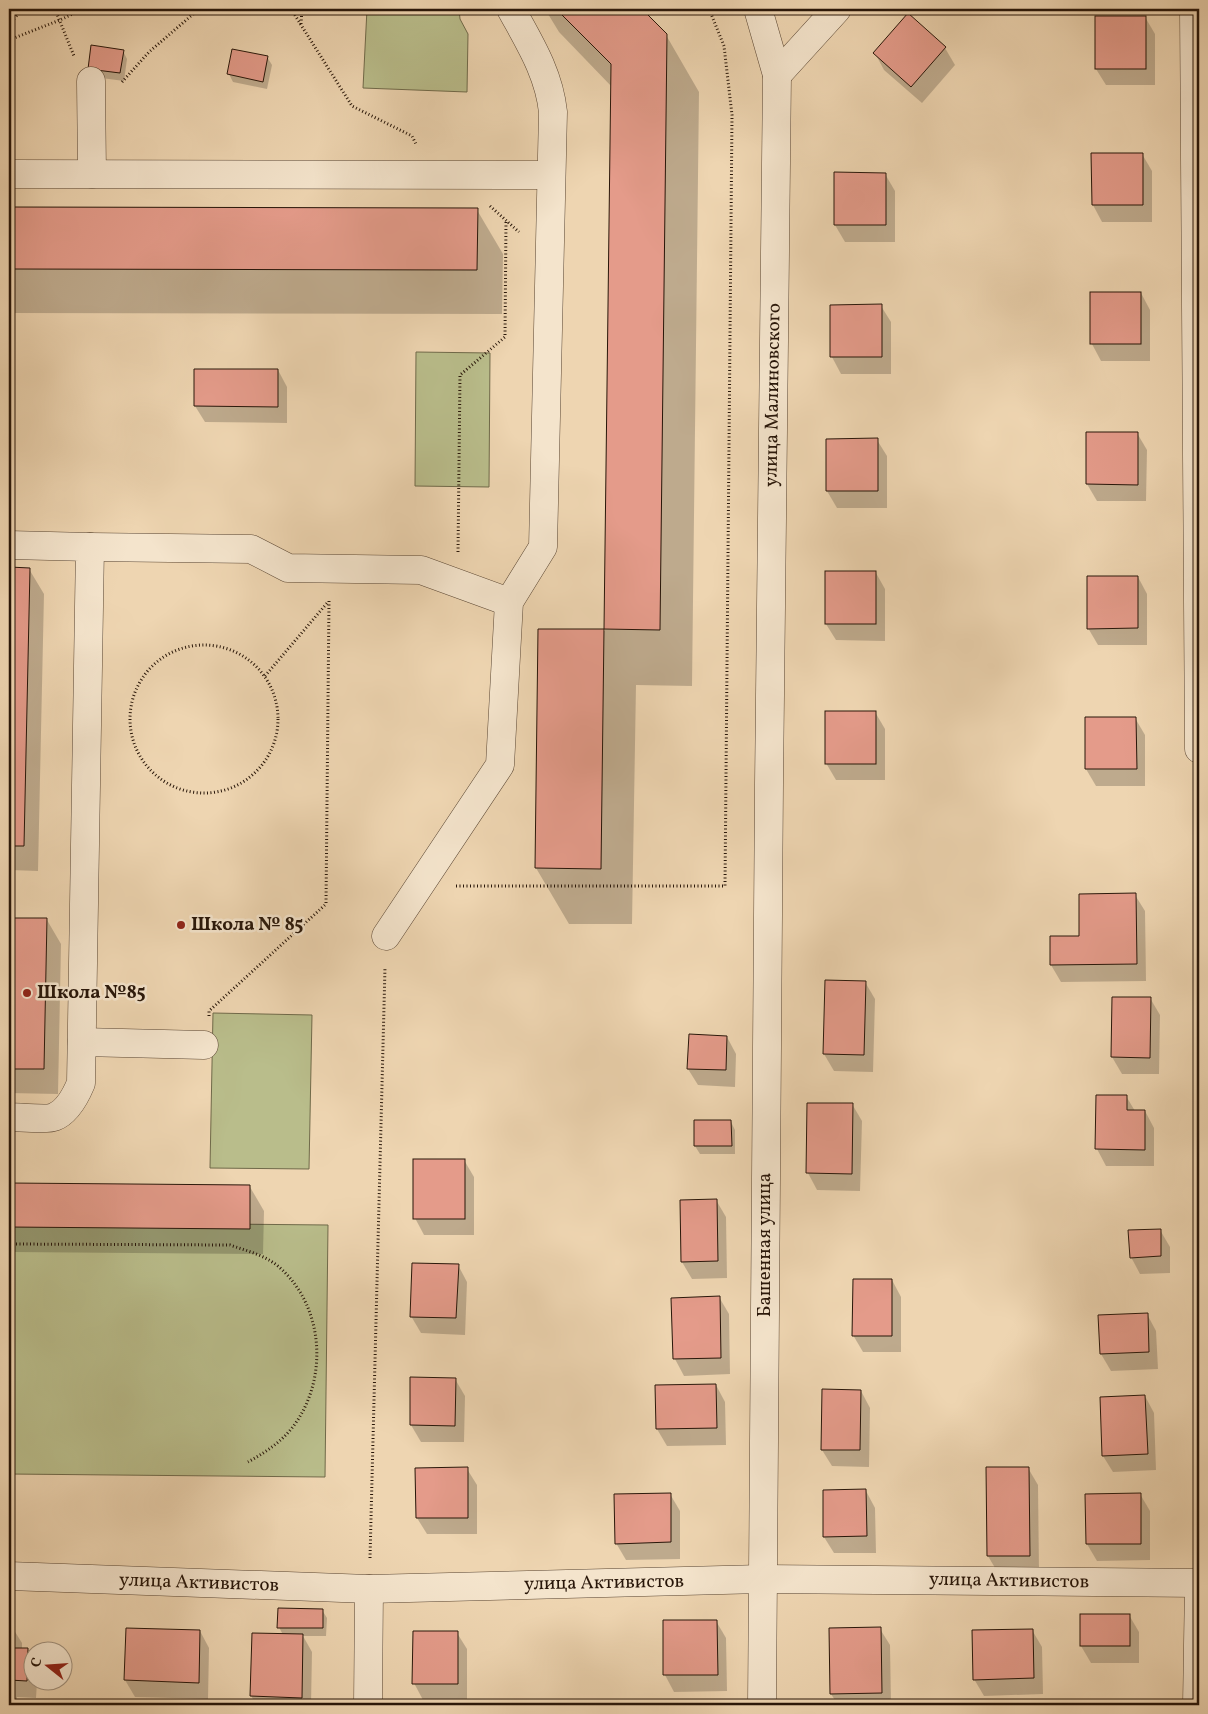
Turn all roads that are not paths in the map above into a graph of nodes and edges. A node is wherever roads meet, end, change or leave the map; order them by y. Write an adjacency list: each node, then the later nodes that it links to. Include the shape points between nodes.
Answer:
1 (512, 9): 9 (street, via 548,84 553,112)
2 (758, 9): 5 (street, улица Малиновского)
3 (837, 9): 5 (street)
4 (1194, 9): 13 (street)
5 (777, 75): 14 (street, улица Малиновского)
6 (91, 86): 8 (street)
7 (9, 174): 8 (street)
8 (92, 174): 9 (street)
9 (550, 175): 12 (street, via 544,547)
10 (9, 545): 11 (street)
11 (90, 547): 12 (street, via 252,549 288,568 421,570); 16 (street)
12 (509, 602): 15 (street, via 500,765)
13 (1199, 749)
14 (769, 784): 20 (street, Башенная улица)
15 (386, 936)
16 (82, 1042): 17 (street); 18 (street, via 81,1083 65,1108 53,1117)
17 (204, 1045)
18 (9, 1117)
19 (9, 1576): 22 (street, улица Активистов)
20 (762, 1579): 21 (street, улица Активистов); 22 (street, улица Активистов); 24 (street, Башенная улица)
21 (1199, 1583): 25 (street)
22 (369, 1589): 23 (street)
23 (368, 1705)
24 (762, 1705)
25 (1198, 1705)

